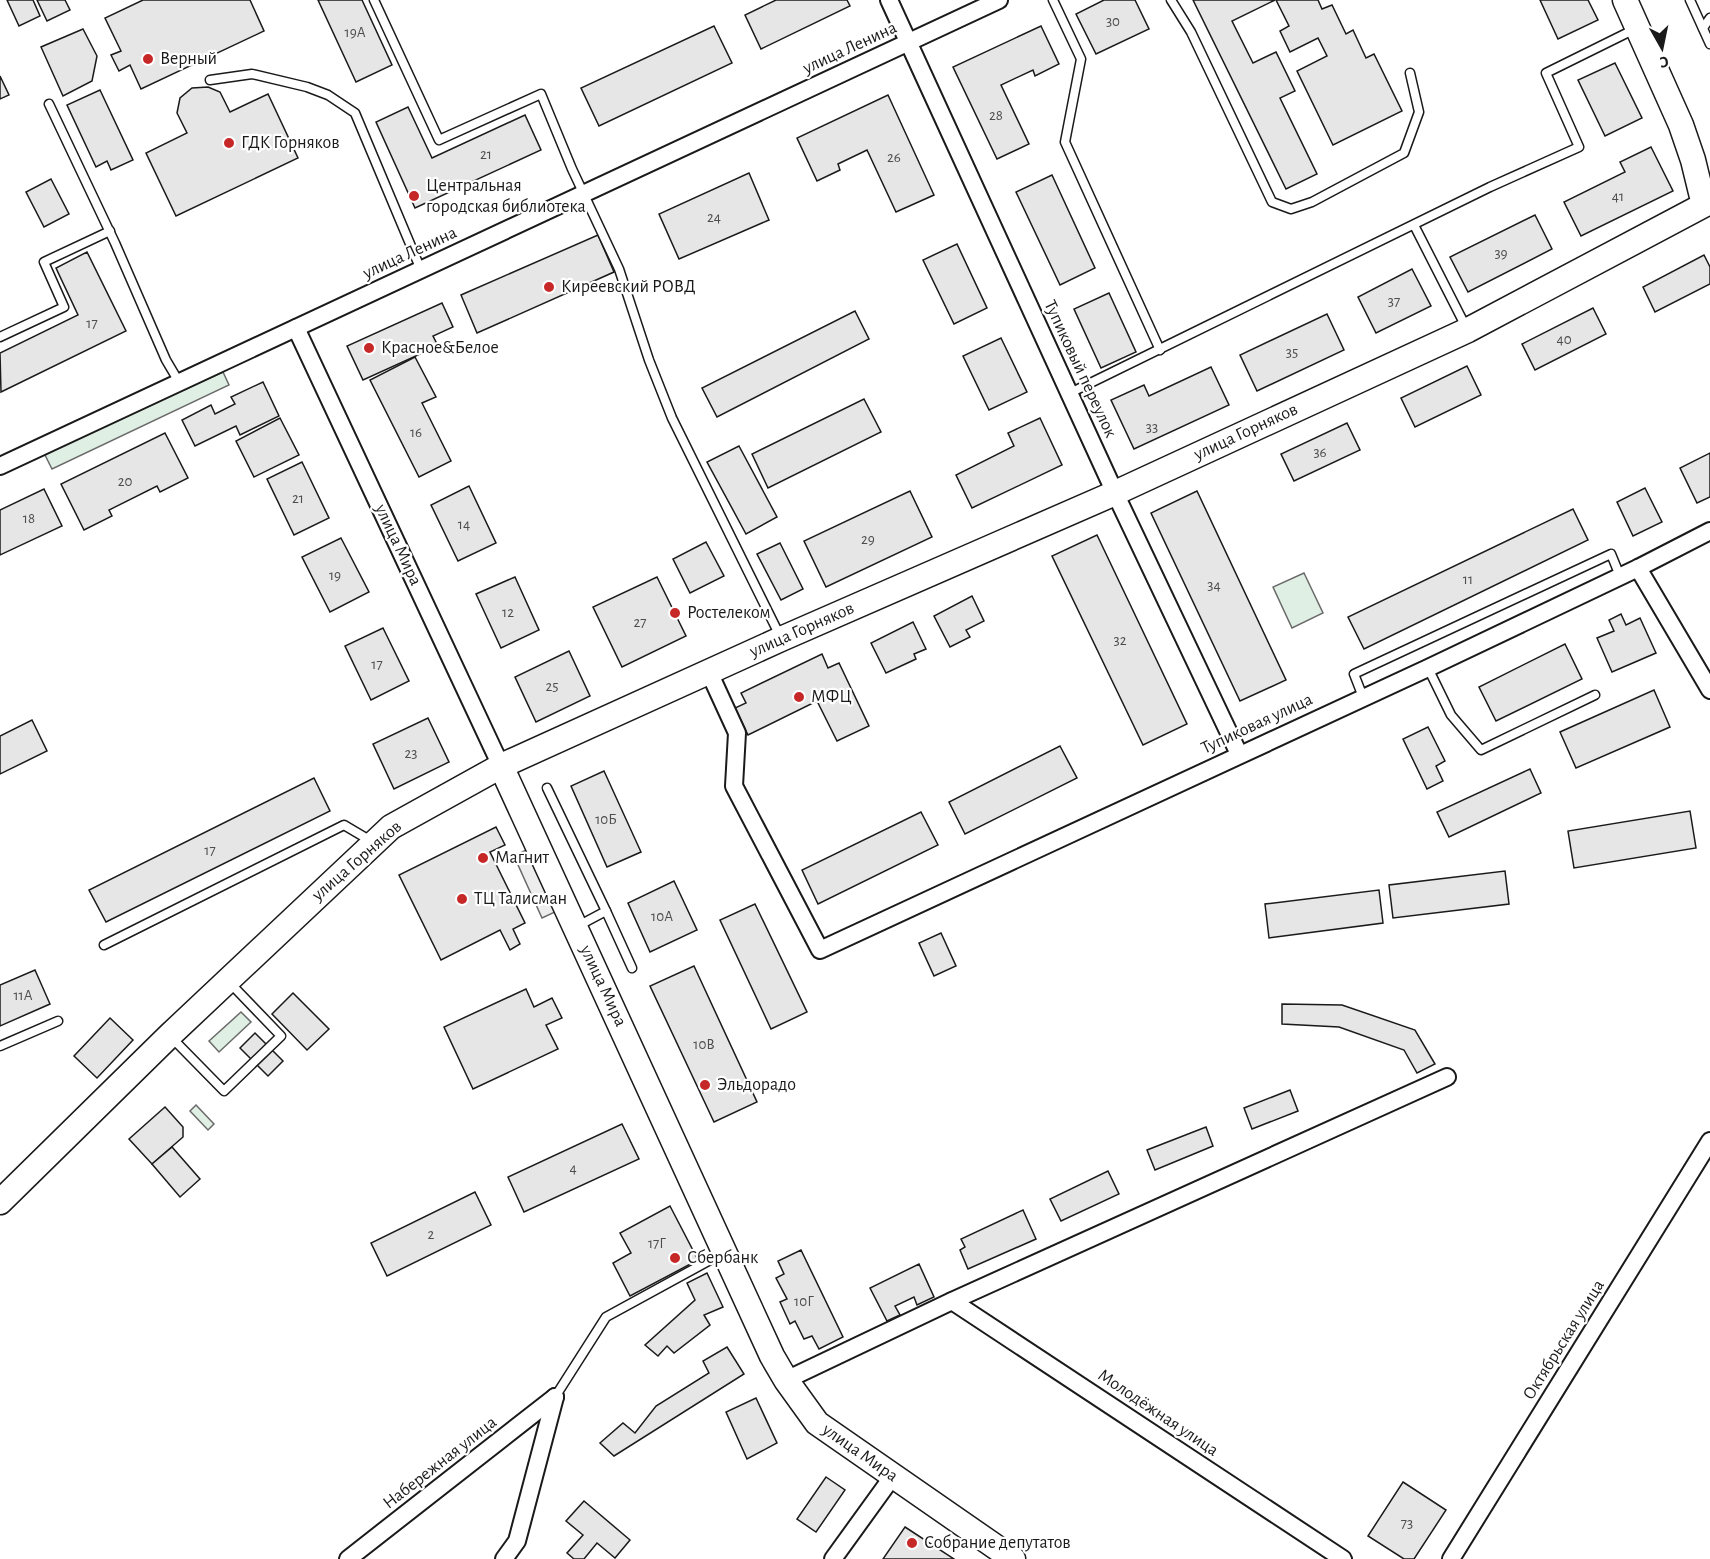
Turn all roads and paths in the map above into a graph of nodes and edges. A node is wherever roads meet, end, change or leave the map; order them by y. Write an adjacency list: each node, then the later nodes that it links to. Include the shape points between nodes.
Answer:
1 (374, 0): 16 (lane, via 440,140 541,94)
2 (888, 0): 11 (street, Тупиковый переулок)
3 (999, 0): 11 (street, улица Ленина)
4 (1053, 0): 24 (lane, via 1082,59 1065,142)
5 (1171, 0): 13 (lane, via 1191,32 1272,202 1291,209 1312,202 1404,153 1419,112)
6 (1625, 0): 9 (main road)
7 (1690, 0): 10 (lane)
8 (1710, 18): 10 (lane)
9 (1637, 28): 17 (main road, via 1681,125); 18 (lane, via 1546,73 1580,147)
10 (1703, 28): 12 (lane)
11 (908, 43): 16 (street, улица Ленина); 26 (street, Тупиковый переулок)
12 (1710, 44)
13 (1410, 73)
14 (210, 80): 20 (lane, via 252,74 307,87 355,113)
15 (49, 104): 19 (lane)
16 (584, 194): 20 (street, улица Ленина); 32 (lane, via 619,269 672,418)
17 (1707, 207): 22 (main road, улица Горняков)
18 (1414, 225): 22 (lane); 24 (lane)
19 (110, 231): 23 (lane, via 44,262 64,307); 25 (lane)
20 (421, 270): 21 (street, улица Ленина)
21 (296, 327): 25 (street, улица Ленина); 39 (street, улица Мира)
22 (1468, 330): 28 (main road, улица Горняков)
23 (0, 337)
24 (1160, 350): 26 (lane)
25 (179, 382): 27 (street, улица Ленина)
26 (1070, 393): 28 (street, Тупиковый переулок)
27 (0, 466)
28 (1115, 493): 32 (main road, улица Горняков); 38 (street, Тупиковый переулок)
29 (1710, 531): 30 (street, Тупиковая улица)
30 (1638, 568): 31 (street, Тупиковая улица); 35 (street)
31 (1620, 576): 33 (street, Тупиковая улица); 37 (lane, via 1611,554 1354,674)
32 (781, 639): 34 (main road, улица Горняков)
33 (1428, 668): 36 (lane, via 1451,715 1480,750); 37 (street, Тупиковая улица)
34 (709, 672): 38 (street, Тупиковая улица, via 737,733 734,786 819,950); 39 (main road, улица Горняков)
35 (1710, 690)
36 (1595, 695)
37 (1363, 697): 38 (street, Тупиковая улица)
38 (1239, 754)
39 (501, 766): 41 (main road, улица Горняков, via 391,827); 43 (main road, улица Мира)
40 (547, 788): 42 (lane)
41 (374, 843): 44 (lane, via 344,825); 46 (main road, улица Горняков)
42 (606, 912): 43 (lane); 45 (lane)
43 (576, 927): 53 (main road, улица Мира)
44 (104, 945)
45 (632, 969)
46 (228, 981): 48 (main road, улица Горняков); 48 (lane, via 281,1036 224,1091)
47 (58, 1021): 49 (lane)
48 (170, 1035): 52 (main road, улица Горняков)
49 (0, 1046)
50 (1447, 1077): 54 (street)
51 (1710, 1141): 63 (street, Октябрьская улица)
52 (0, 1202)
53 (726, 1251): 55 (main road, улица Мира); 56 (lane, via 606,1317)
54 (952, 1300): 55 (street); 62 (street, Молодёжная улица)
55 (786, 1380): 57 (main road, улица Мира, via 817,1423)
56 (555, 1397): 58 (street, Набережная улица); 59 (street, via 517,1541)
57 (894, 1476): 60 (street); 61 (main road, улица Мира)
58 (348, 1559)
59 (504, 1559)
60 (833, 1559)
61 (1012, 1559)
62 (1342, 1559)
63 (1451, 1559)

